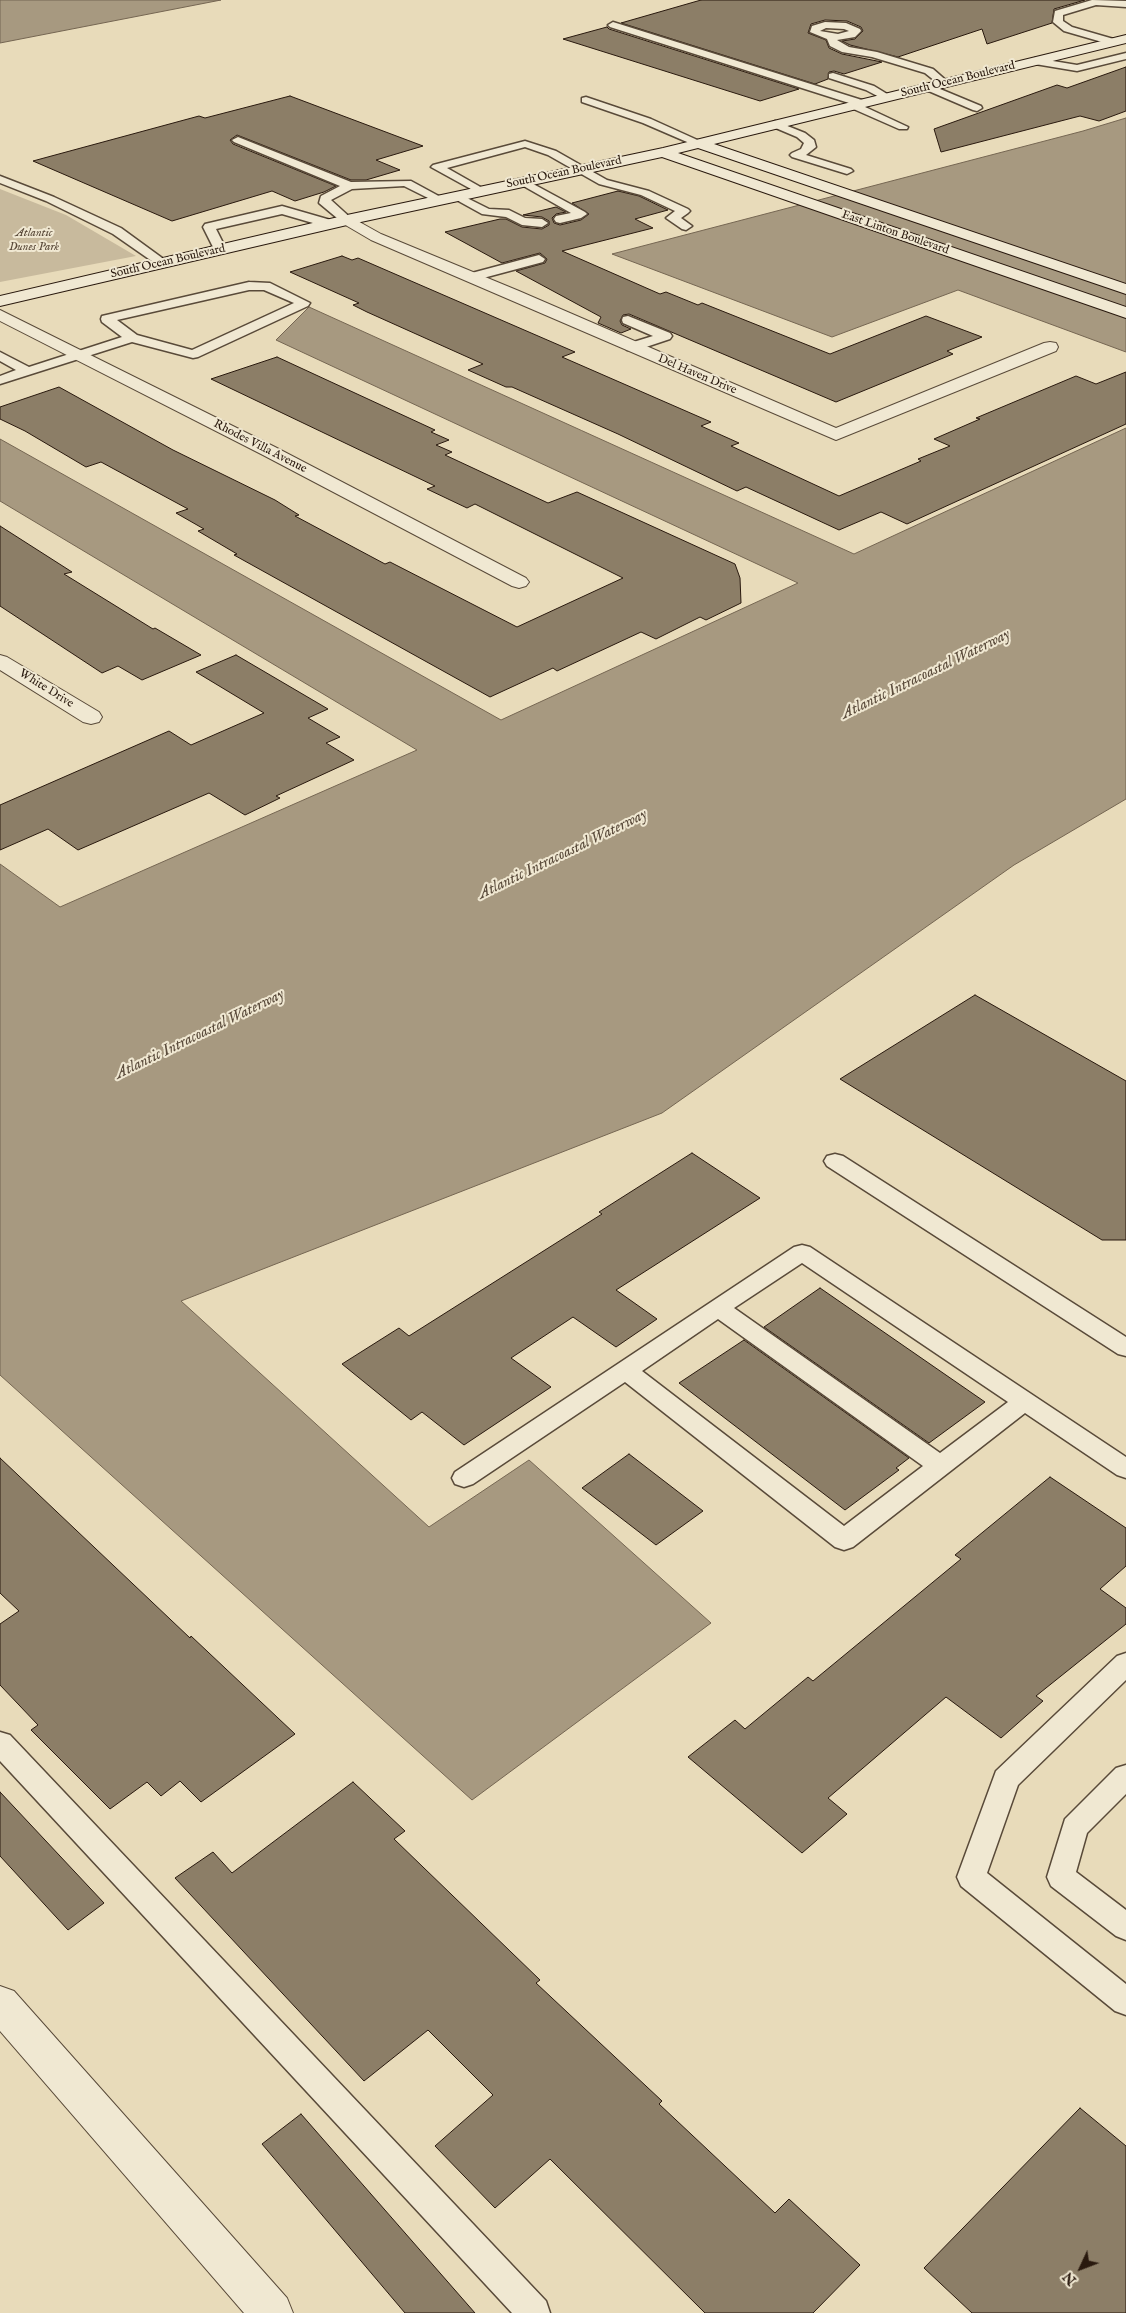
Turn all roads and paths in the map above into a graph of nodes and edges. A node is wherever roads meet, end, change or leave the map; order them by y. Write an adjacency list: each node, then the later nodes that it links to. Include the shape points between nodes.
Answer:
1 (1126, 4): 4 (lane, via 1096,2 1058,13 1058,22 1068,29)
2 (613, 25): 12 (lane)
3 (831, 37): 8 (lane, via 834,44 846,50 873,54 929,71)
4 (1119, 41): 6 (main road, South Ocean Boulevard)
5 (1126, 56): 6 (lane, via 1077,68)
6 (1035, 61): 8 (main road, South Ocean Boulevard)
7 (833, 76): 10 (lane)
8 (944, 83): 9 (main road, South Ocean Boulevard)
9 (928, 87): 10 (main road, South Ocean Boulevard); 13 (lane)
10 (887, 97): 12 (main road, South Ocean Boulevard)
11 (586, 100): 17 (lane, via 647,120)
12 (857, 104): 14 (main road, South Ocean Boulevard); 15 (lane)
13 (977, 108)
14 (775, 124): 17 (main road, South Ocean Boulevard); 20 (lane, via 810,142 805,152 796,155)
15 (903, 127)
16 (238, 140): 23 (lane)
17 (698, 143): 18 (main road, South Ocean Boulevard); 36 (main road, East Linton Boulevard)
18 (664, 152): 19 (main road, South Ocean Boulevard); 38 (main road, East Linton Boulevard)
19 (583, 169): 22 (main road, South Ocean Boulevard); 24 (lane, via 525,144 438,167); 31 (lane, via 603,182 645,193 684,211 672,218)
20 (847, 171)
21 (0, 179): 34 (lane, via 117,231)
22 (524, 182): 24 (main road, South Ocean Boulevard); 27 (lane, via 581,214)
23 (350, 186): 26 (lane, via 411,184); 28 (lane, via 325,198 325,203)
24 (480, 191): 25 (main road, South Ocean Boulevard)
25 (457, 196): 26 (main road, South Ocean Boulevard); 29 (lane, via 486,212)
26 (440, 200): 28 (main road, South Ocean Boulevard)
27 (560, 219)
28 (347, 220): 30 (main road, South Ocean Boulevard); 35 (main road, Del Haven Drive, via 376,237)
29 (542, 223)
30 (330, 224): 32 (main road, South Ocean Boulevard); 32 (lane, via 282,210 209,228)
31 (686, 226)
32 (220, 250): 34 (main road, South Ocean Boulevard)
33 (539, 259): 35 (lane)
34 (164, 263): 37 (main road, South Ocean Boulevard)
35 (472, 277): 42 (main road, Del Haven Drive)
36 (1126, 289)
37 (0, 301)
38 (1126, 313)
39 (0, 315): 45 (main road, Rhodes Villa Avenue)
40 (628, 320): 42 (lane, via 665,336)
41 (132, 338): 41 (lane, via 107,319 249,286 266,286 304,303 192,354); 45 (lane)
42 (632, 347): 43 (main road, Del Haven Drive, via 836,436)
43 (1050, 347)
44 (0, 356): 46 (lane)
45 (78, 356): 46 (lane); 48 (main road, Rhodes Villa Avenue, via 269,451)
46 (27, 371): 47 (lane)
47 (0, 380)
48 (519, 582)
49 (0, 661): 50 (main road, White Drive)
50 (91, 718)
51 (835, 1161): 53 (lane)
52 (718, 1308): 54 (lane); 55 (lane, via 802,1252); 56 (lane)
53 (1126, 1348)
54 (625, 1370): 56 (lane, via 844,1540); 58 (lane)
55 (1025, 1402): 56 (lane); 57 (lane)
56 (940, 1466)
57 (1126, 1469)
58 (464, 1478)
59 (1123, 1671): 63 (lane, via 1006,1779 971,1877)
60 (0, 1743): 66 (lane)
61 (1126, 1776): 62 (lane, via 1075,1827 1062,1877)
62 (1126, 1928)
63 (1126, 2002)
64 (0, 2003): 65 (main road)
65 (272, 2313)
66 (534, 2313)

